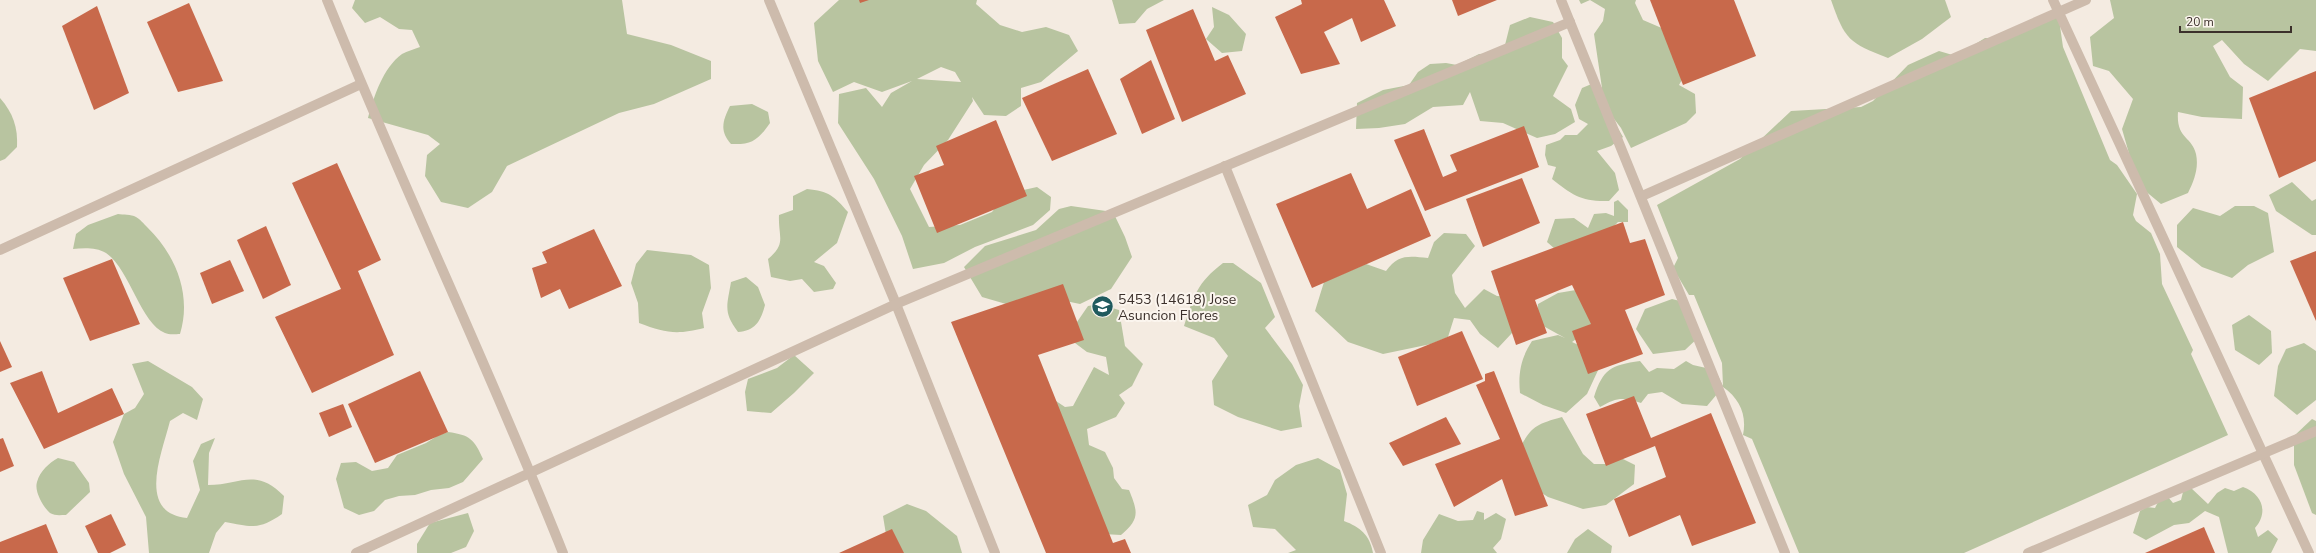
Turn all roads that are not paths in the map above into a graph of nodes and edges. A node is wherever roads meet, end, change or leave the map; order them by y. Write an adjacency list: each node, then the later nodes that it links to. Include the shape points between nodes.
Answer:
1 (327, 0): 8 (street)
2 (769, 0): 12 (street)
3 (1561, 0): 7 (street)
4 (2053, 0): 6 (street)
5 (2086, 0): 6 (street)
6 (2058, 12): 10 (street); 14 (street)
7 (1570, 22): 9 (street); 10 (street)
8 (361, 84): 11 (street); 15 (street)
9 (1225, 166): 12 (street); 19 (street)
10 (1642, 196): 20 (street)
11 (0, 250)
12 (896, 304): 15 (street); 18 (street)
13 (2316, 431): 14 (street)
14 (2262, 453): 21 (street); 22 (street)
15 (532, 474): 16 (street); 17 (street)
16 (356, 553)
17 (563, 553)
18 (996, 553)
19 (1382, 553)
20 (1785, 553)
21 (2028, 553)
22 (2309, 553)

